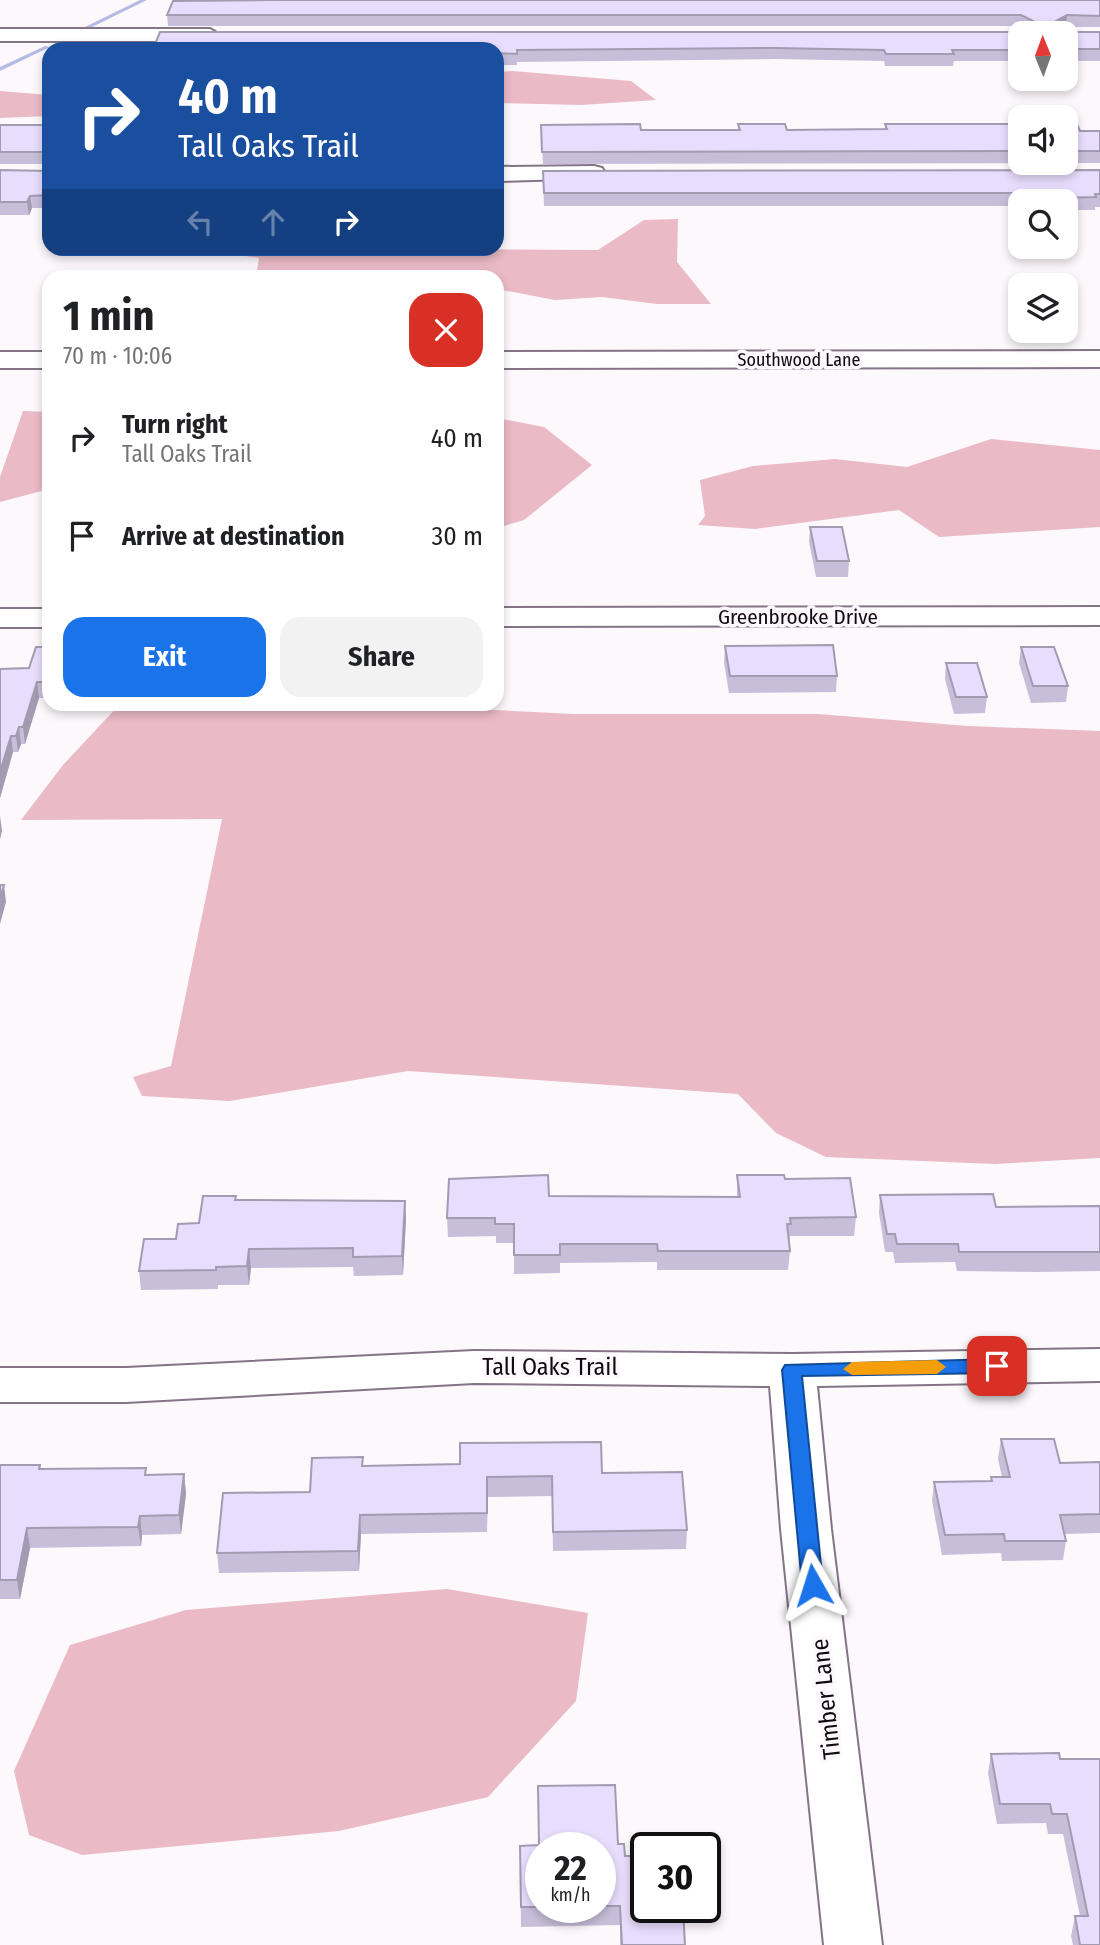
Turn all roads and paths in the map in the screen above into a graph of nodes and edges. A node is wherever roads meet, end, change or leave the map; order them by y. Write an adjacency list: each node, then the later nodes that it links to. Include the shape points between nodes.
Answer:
1 (0, 35): 2 (street)
2 (224, 35)
3 (620, 173): 4 (street)
4 (504, 174)
5 (1100, 359): 8 (street, Southwood Lane)
6 (0, 360): 7 (street)
7 (42, 360)
8 (504, 360)
9 (1100, 616): 10 (street, Greenbrooke Drive)
10 (504, 617)
11 (0, 618): 12 (street)
12 (42, 618)
13 (1100, 1364): 14 (street, Tall Oaks Trail)
14 (792, 1370): 15 (street, Tall Oaks Trail, via 474,1367 126,1385); 16 (street, Timber Lane)
15 (0, 1385)
16 (853, 1945)

